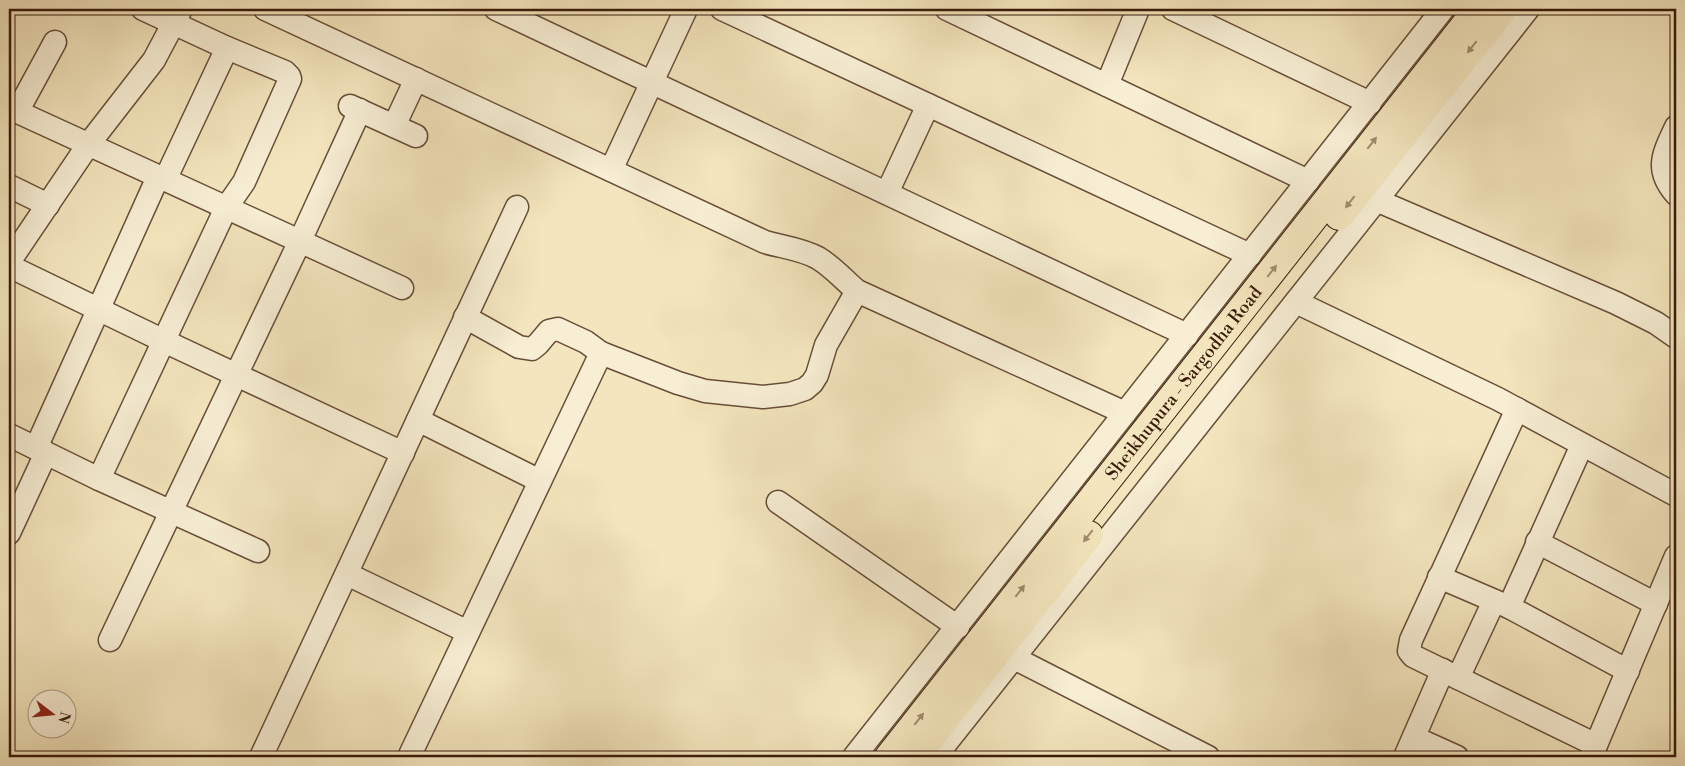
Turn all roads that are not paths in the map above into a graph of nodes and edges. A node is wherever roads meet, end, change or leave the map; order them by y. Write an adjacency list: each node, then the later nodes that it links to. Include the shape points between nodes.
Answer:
1 (143, 9): 13 (street)
2 (265, 9): 16 (street)
3 (496, 9): 17 (street)
4 (686, 9): 17 (street)
5 (722, 9): 20 (street)
6 (947, 9): 18 (street)
7 (1138, 9): 18 (street)
8 (1175, 9): 19 (street)
9 (1443, 9): 19 (street)
10 (1478, 9): 81 (highway, Sheikhupura - Sargodha Road, one-way to 10)
11 (1503, 9): 82 (highway, Sheikhupura - Sargodha Road, one-way to 82)
12 (1528, 9): 32 (street)
13 (178, 16): 15 (street); 25 (street, via 154,60)
14 (55, 42): 21 (street)
15 (227, 48): 27 (street); 35 (street, via 287,73 290,80 248,176)
16 (416, 79): 22 (street); 26 (street)
17 (652, 83): 26 (street); 30 (street)
18 (1107, 85): 28 (street)
19 (1370, 103): 28 (street)
20 (928, 105): 30 (street); 37 (street)
21 (13, 110): 25 (street)
22 (394, 126): 24 (street); 36 (street, via 355,108)
23 (1676, 127): 31 (street, via 1666,149 1662,169)
24 (416, 136)
25 (88, 145): 27 (street); 33 (street)
26 (611, 170): 41 (street, via 765,242 817,257)
27 (162, 178): 35 (street); 43 (street)
28 (1308, 181): 37 (street)
29 (9, 186): 33 (street)
30 (887, 193): 45 (street)
31 (1676, 194)
32 (1376, 200): 42 (street); 46 (street, via 1616,303)
33 (48, 204): 38 (street)
34 (517, 207): 44 (street)
35 (226, 208): 36 (street); 47 (street)
36 (300, 242): 40 (street); 49 (street)
37 (1250, 255): 45 (street)
38 (9, 262)
39 (9, 266): 43 (street)
40 (402, 288)
41 (857, 291): 48 (street, via 826,345 812,383 790,394 763,396 705,391); 51 (street)
42 (1296, 302): 50 (street); 73 (street)
43 (99, 309): 47 (street); 55 (street)
44 (465, 317): 48 (street, via 519,347 532,349 550,331 558,329); 52 (street)
45 (1187, 335): 51 (street)
46 (1676, 337)
47 (164, 341): 49 (street); 57 (street)
48 (602, 353): 58 (street)
49 (236, 375): 56 (street); 61 (street)
50 (1517, 409): 54 (street); 67 (street)
51 (1125, 413): 70 (street)
52 (418, 420): 56 (street); 58 (street)
53 (9, 435): 55 (street)
54 (1582, 444): 59 (street); 63 (street)
55 (41, 450): 57 (street); 62 (street)
56 (403, 453): 66 (street)
57 (98, 479): 61 (street)
58 (540, 481): 71 (street)
59 (1676, 495)
60 (778, 502): 70 (street)
61 (171, 512): 64 (street); 72 (street)
62 (9, 533)
63 (1538, 542): 68 (street); 69 (street)
64 (258, 551)
65 (1676, 556): 69 (street)
66 (346, 574): 71 (street); 78 (street)
67 (1440, 578): 68 (street); 75 (street, via 1409,651)
68 (1501, 604): 74 (street); 75 (street)
69 (1656, 604): 74 (street)
70 (958, 627): 80 (street)
71 (468, 632): 79 (street)
72 (110, 640)
73 (1014, 658): 83 (street); 84 (street)
74 (1628, 671): 77 (street)
75 (1450, 674): 76 (street); 77 (street)
76 (1410, 747): 85 (street)
77 (1594, 754)
78 (261, 757)
79 (409, 757)
80 (854, 757)
81 (889, 757)
82 (915, 757)
83 (935, 757)
84 (1208, 757)
85 (1457, 757)

